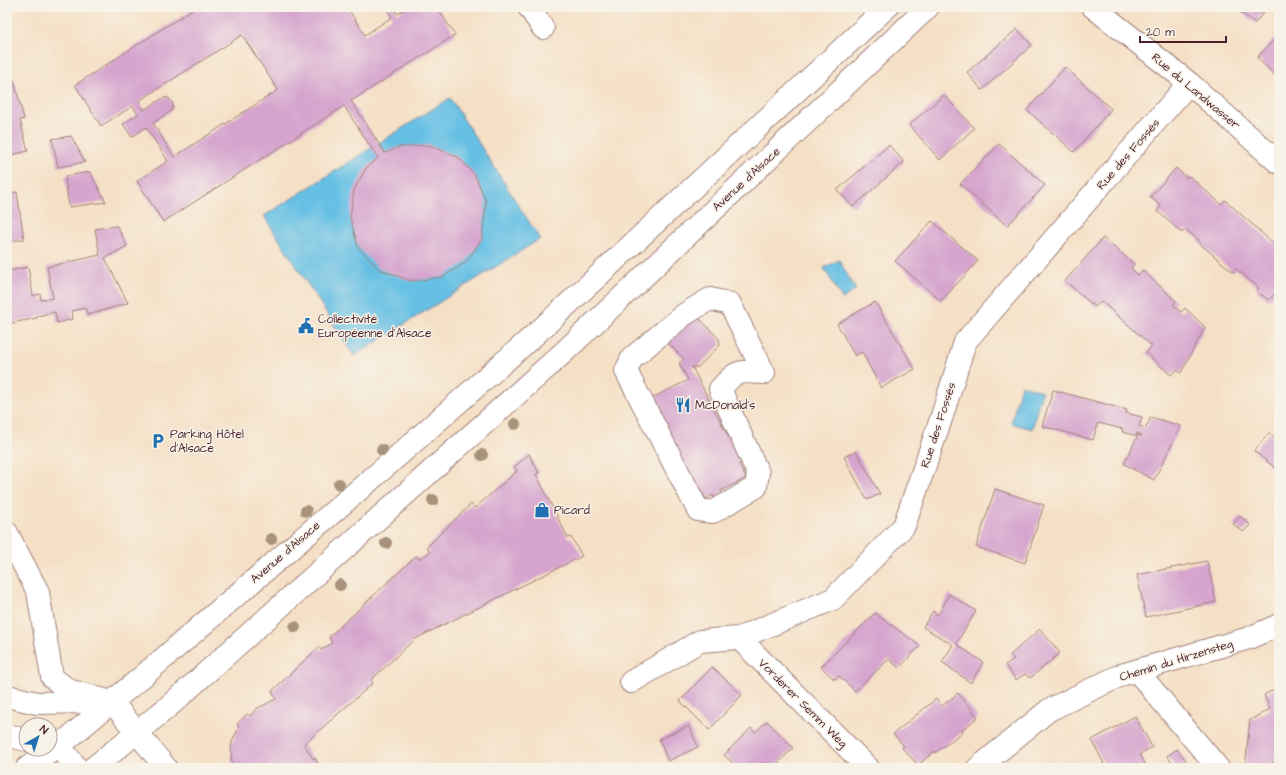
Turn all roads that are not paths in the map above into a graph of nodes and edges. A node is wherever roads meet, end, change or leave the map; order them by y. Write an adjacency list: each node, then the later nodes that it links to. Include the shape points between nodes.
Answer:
1 (528, 7): 5 (main road)
2 (886, 7): 8 (main road, Avenue d'Alsace)
3 (928, 7): 9 (main road, Avenue d'Alsace)
4 (1093, 7): 6 (main road, Rue du Landwasser)
5 (543, 28)
6 (1189, 83): 7 (main road, Rue du Landwasser); 13 (main road, Rue des Fossés, via 965,342 904,526 833,599)
7 (1279, 163)
8 (540, 331): 9 (main road); 17 (main road, Avenue d'Alsace)
9 (564, 352): 18 (main road, Avenue d'Alsace)
10 (764, 373): 10 (main road, via 738,372 720,389 758,473 756,487 712,512 698,510 626,371 632,358 685,314 710,299 730,304)
11 (7, 533): 17 (main road, via 38,592 52,677 68,690)
12 (1279, 625): 14 (main road, Chemin du Hirzensteg, via 1249,638)
13 (739, 638): 15 (main road, Rue des Fossés, via 700,641); 28 (main road, Vorderer Semm Weg)
14 (1137, 670): 29 (main road, Chemin du Hirzensteg, via 1120,675 1049,710); 30 (main road)
15 (631, 682)
16 (7, 696): 17 (main road, via 37,703)
17 (112, 702): 18 (main road); 21 (main road, Avenue d'Alsace)
18 (137, 732): 26 (main road, Avenue d'Alsace); 27 (main road)
19 (7, 735): 20 (main road)
20 (18, 738)
21 (58, 742)
22 (58, 749): 25 (main road)
23 (40, 757): 24 (main road, Avenue d'Alsace)
24 (27, 768)
25 (77, 768)
26 (93, 768)
27 (166, 768)
28 (868, 768)
29 (978, 768)
30 (1218, 768)

